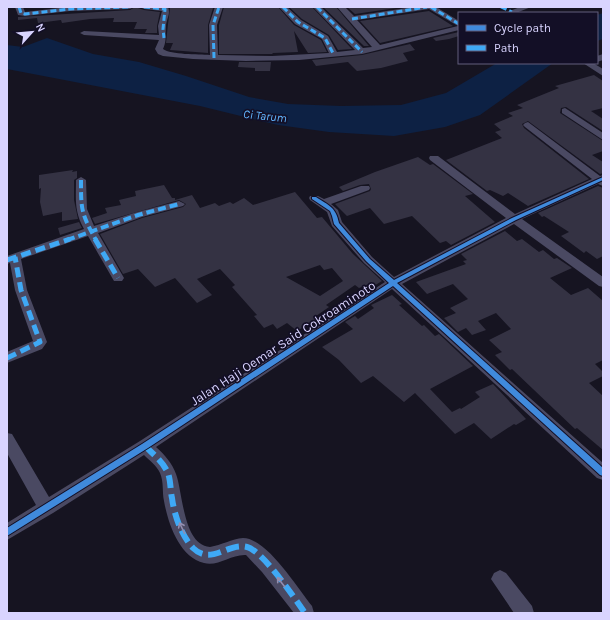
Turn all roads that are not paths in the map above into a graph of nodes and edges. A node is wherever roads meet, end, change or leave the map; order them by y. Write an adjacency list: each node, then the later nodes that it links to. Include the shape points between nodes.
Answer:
1 (19, 7): 2 (street, via 22,14)
2 (130, 7)
3 (144, 7): 17 (street, via 165,9 162,26)
4 (219, 7): 21 (street, via 212,33)
5 (283, 7): 20 (street, via 291,16 325,38)
6 (317, 7): 19 (street)
7 (342, 7): 13 (street)
8 (427, 7): 13 (street)
9 (431, 7): 14 (street)
10 (502, 7): 12 (street)
11 (527, 7): 12 (street)
12 (510, 12)
13 (352, 19): 18 (street)
14 (458, 23)
15 (458, 28): 18 (street)
16 (84, 33): 17 (street)
17 (164, 38): 21 (street, via 159,49 161,52)
18 (378, 48): 19 (street)
19 (362, 52): 20 (street)
20 (334, 55): 21 (street, via 280,59)
21 (214, 58)
22 (589, 64): 23 (street)
23 (603, 73)
24 (565, 111): 26 (street)
25 (528, 125): 29 (street)
26 (603, 137)
27 (434, 158): 32 (street)
28 (81, 180): 33 (street, via 81,209)
29 (602, 180): 32 (street, Jalan Haji Oemar Said Cokroaminoto)
30 (365, 188): 36 (street, via 319,201 332,210 336,224 358,250)
31 (179, 204): 33 (street)
32 (514, 219): 36 (street, Jalan Haji Oemar Said Cokroaminoto); 37 (street)
33 (92, 231): 34 (street); 35 (street)
34 (11, 258): 38 (street, via 40,342 37,346)
35 (118, 278)
36 (393, 283): 40 (street, Jalan Haji Oemar Said Cokroaminoto); 41 (street)
37 (603, 283)
38 (7, 358)
39 (7, 439): 42 (street)
40 (145, 446): 42 (street, Jalan Haji Oemar Said Cokroaminoto); 45 (street, one-way to 40, via 261,557 249,547 238,546 208,556 199,553 190,544 172,504 168,472)
41 (603, 473)
42 (47, 508): 43 (street, Jalan Haji Oemar Said Cokroaminoto)
43 (7, 532)
44 (500, 579): 46 (street)
45 (305, 613)
46 (525, 613)

